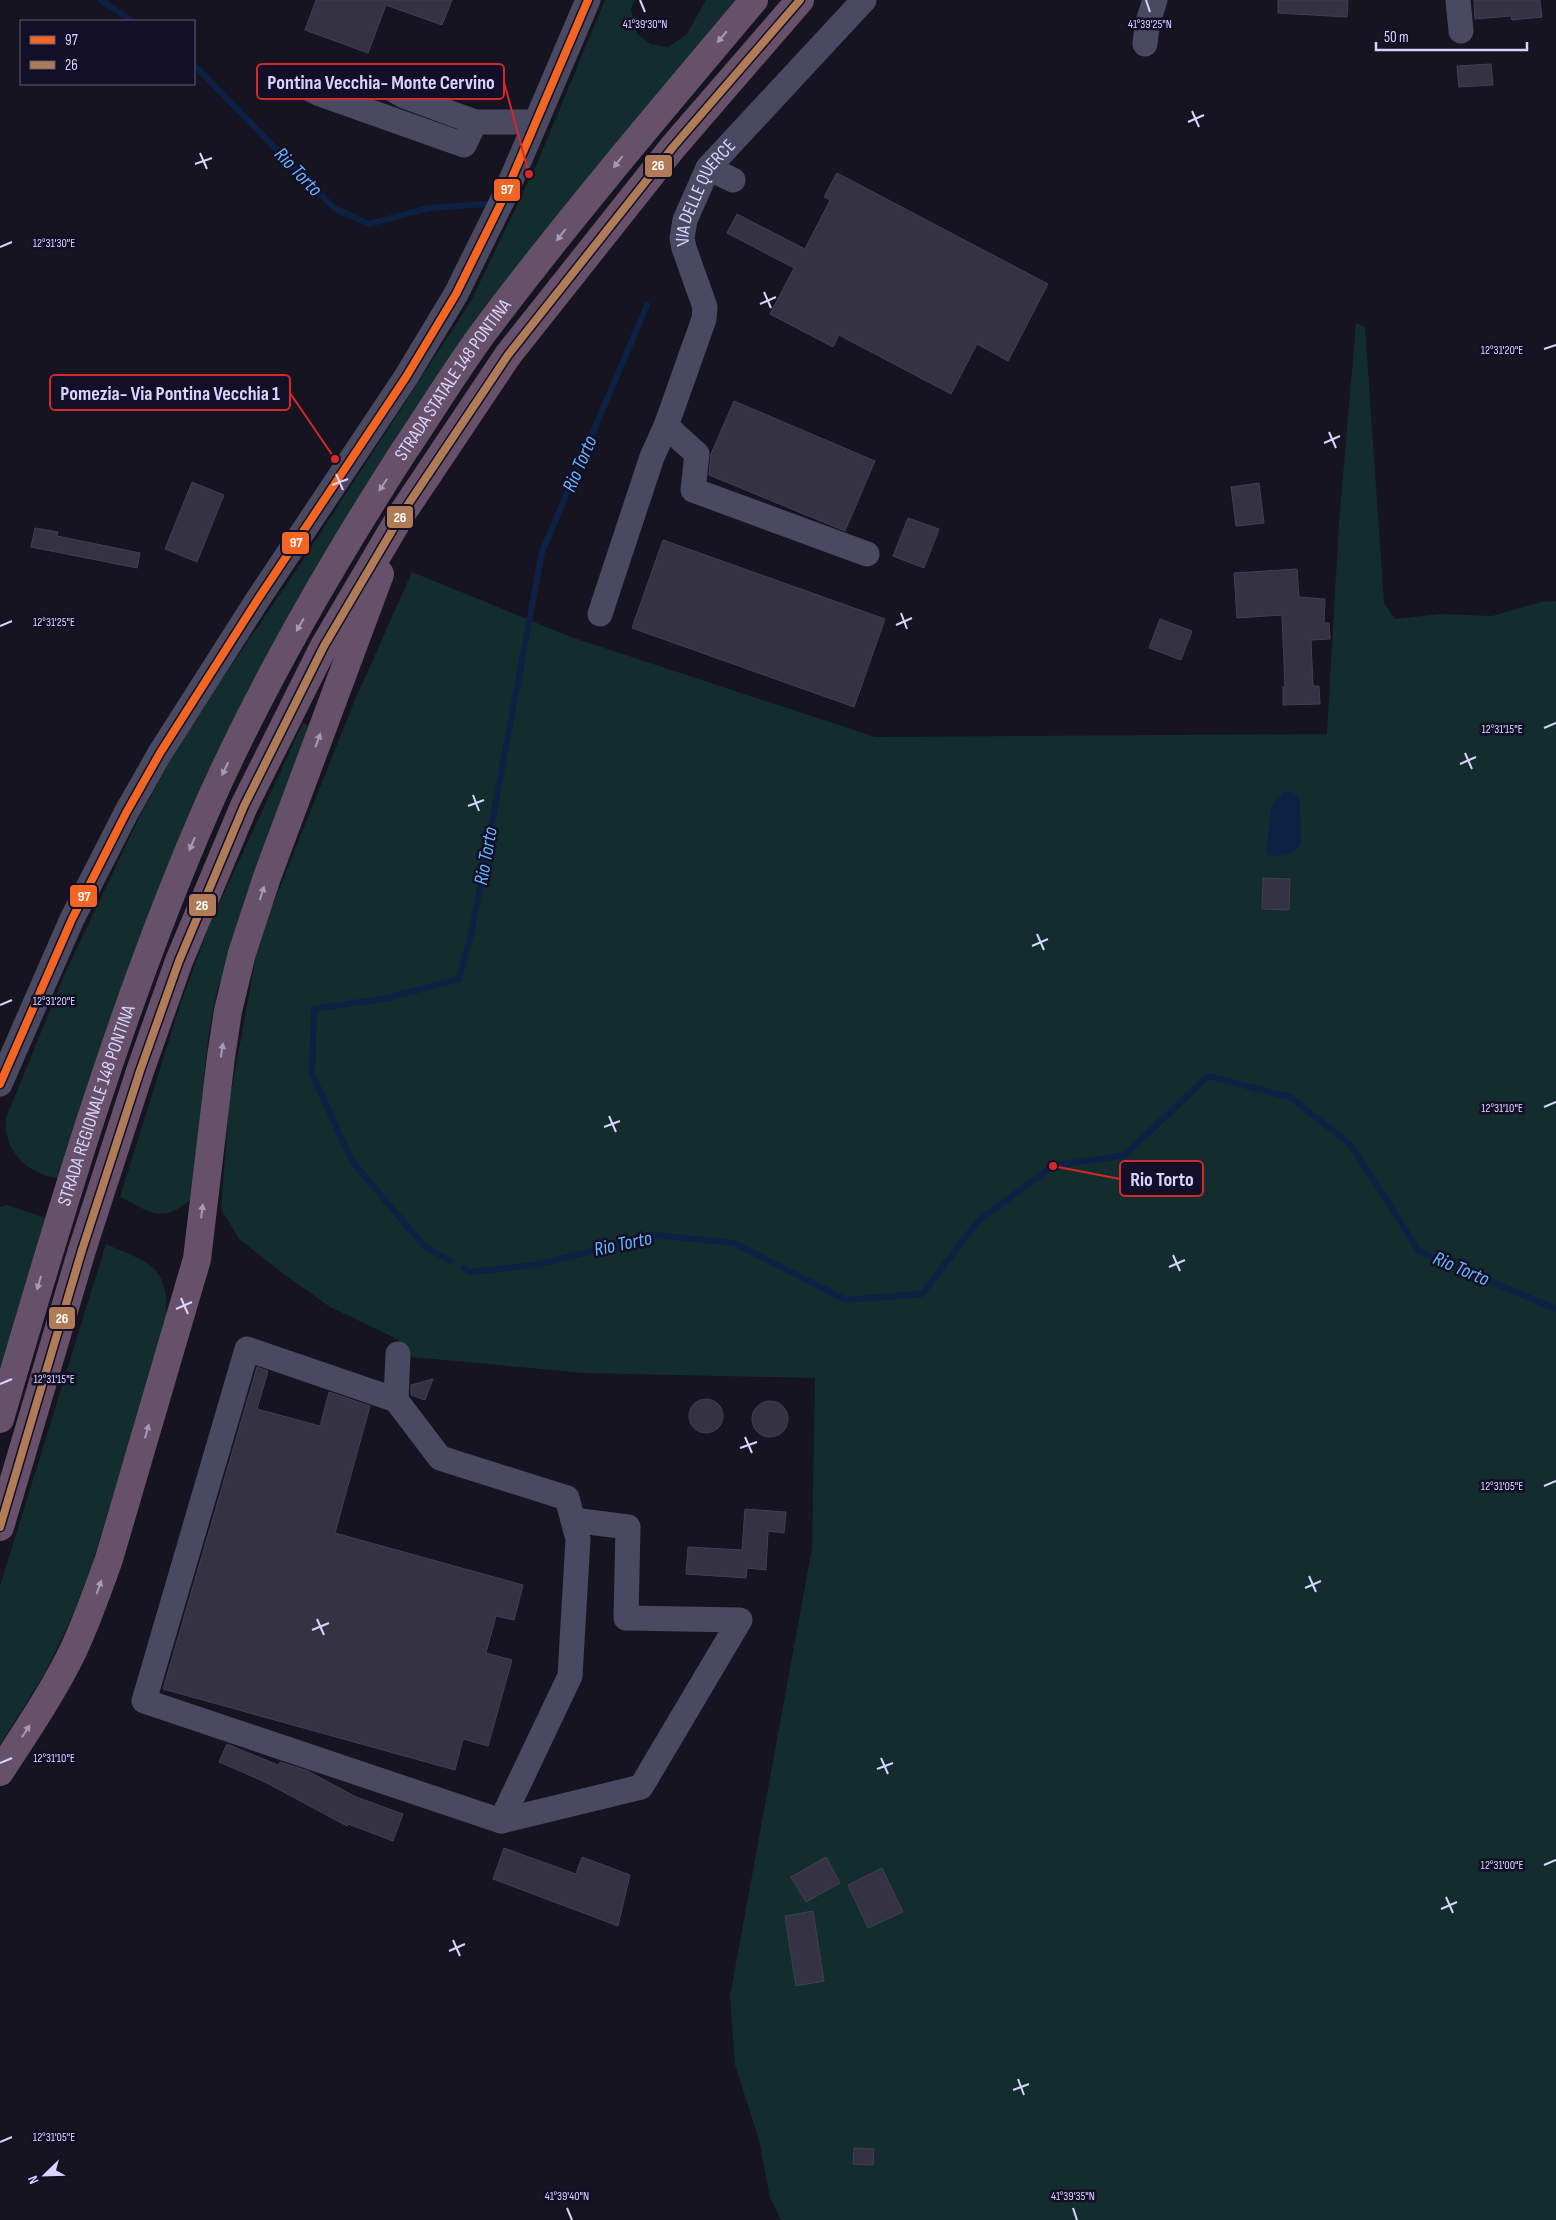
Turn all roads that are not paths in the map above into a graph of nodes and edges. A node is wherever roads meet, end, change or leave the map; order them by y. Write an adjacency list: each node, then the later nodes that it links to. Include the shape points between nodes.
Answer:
1 (588, 0): 12 (street)
2 (754, 0): 19 (highway, STRADA STATALE 148 PONTINA, one-way to 19, via 644,130 484,332 354,530 259,701)
3 (800, 0): 16 (highway, STRADA STATALE 148 PONTINA, via 673,147 508,354)
4 (864, 0): 13 (street, VIA DELLE QUERCE)
5 (1155, 0): 8 (street, via 1147,25)
6 (1458, 0): 7 (street)
7 (1461, 30)
8 (1146, 44)
9 (283, 76): 11 (street, via 320,94 464,145)
10 (383, 84): 11 (street, via 404,96)
11 (475, 122): 12 (street)
12 (534, 122): 21 (street, via 486,235 436,329 202,684 126,813 60,945)
13 (708, 168): 14 (street); 15 (street, VIA DELLE QUERCE, via 685,220 682,238 713,320 704,319)
14 (733, 180)
15 (666, 426): 17 (street, via 697,454 693,490); 18 (street, VIA DELLE QUERCE, via 652,457)
16 (403, 512): 20 (highway, STRADA STATALE 148 PONTINA, via 324,646); 27 (highway, one-way to 16, via 72,1653 109,1559 197,1259 221,1056 242,953 267,877)
17 (867, 554)
18 (600, 614)
19 (211, 799): 24 (highway, STRADA REGIONALE 148 PONTINA, one-way to 24, via 122,1023 53,1236)
20 (244, 806): 26 (highway, STRADA REGIONALE 148 PONTINA, via 179,961 140,1071 82,1250)
21 (0, 1084)
22 (398, 1354): 23 (street)
23 (396, 1400): 25 (street, via 440,1458 567,1498); 28 (street, via 247,1349 144,1701)
24 (0, 1419)
25 (573, 1520): 28 (street, via 578,1539 570,1676); 28 (street, via 628,1527 626,1618 740,1620 642,1787)
26 (0, 1527)
27 (0, 1772)
28 (501, 1821)

